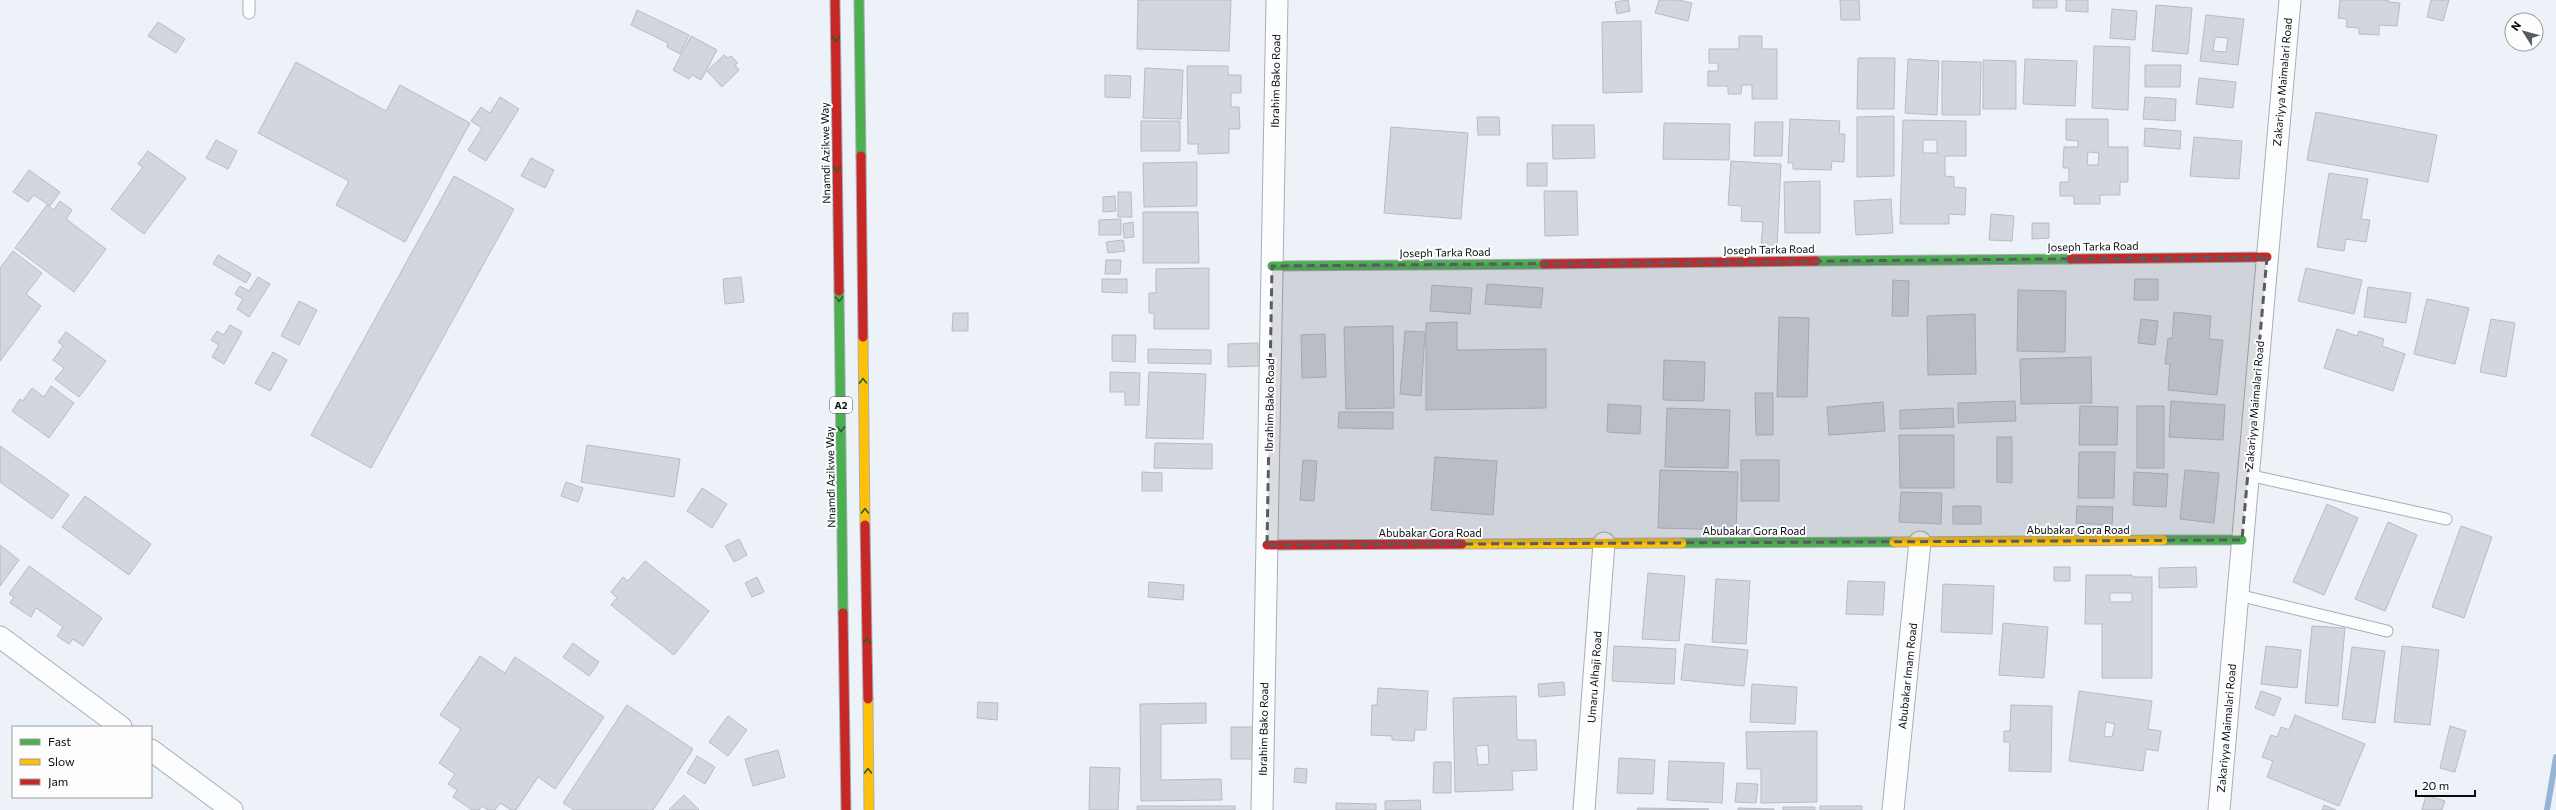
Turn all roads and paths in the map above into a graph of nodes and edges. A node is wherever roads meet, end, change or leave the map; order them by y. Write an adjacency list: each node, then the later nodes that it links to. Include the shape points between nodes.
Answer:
1 (249, 0): 6 (lane)
2 (835, 0): 21 (main road, Nnamdi Azikwe Way / A2, one-way to 21)
3 (859, 0): 22 (main road, A2, one-way to 3)
4 (1277, 0): 8 (street, Ibrahim Bako Road)
5 (2290, 0): 7 (street, Zakariyya Maimalari Road)
6 (248, 13)
7 (2267, 257): 8 (main road, Joseph Tarka Road); 9 (street, Zakariyya Maimalari Road)
8 (1272, 266): 14 (street, Ibrahim Bako Road)
9 (2248, 475): 10 (lane); 11 (street, Zakariyya Maimalari Road)
10 (2446, 519)
11 (2242, 540): 12 (main road, Abubakar Gora Road); 15 (street, Zakariyya Maimalari Road)
12 (1920, 542): 13 (main road, Abubakar Gora Road); 25 (street, Abubakar Imam Road)
13 (1604, 543): 14 (main road, Abubakar Gora Road); 24 (street, Umaru Alhaji Road)
14 (1266, 545): 23 (street, Ibrahim Bako Road)
15 (2238, 595): 16 (lane); 26 (street, Zakariyya Maimalari Road)
16 (2387, 631)
17 (0, 637): 18 (street)
18 (120, 726)
19 (152, 751): 20 (street)
20 (232, 810)
21 (846, 810)
22 (869, 810)
23 (1262, 810)
24 (1584, 810)
25 (1893, 810)
26 (2219, 810)

